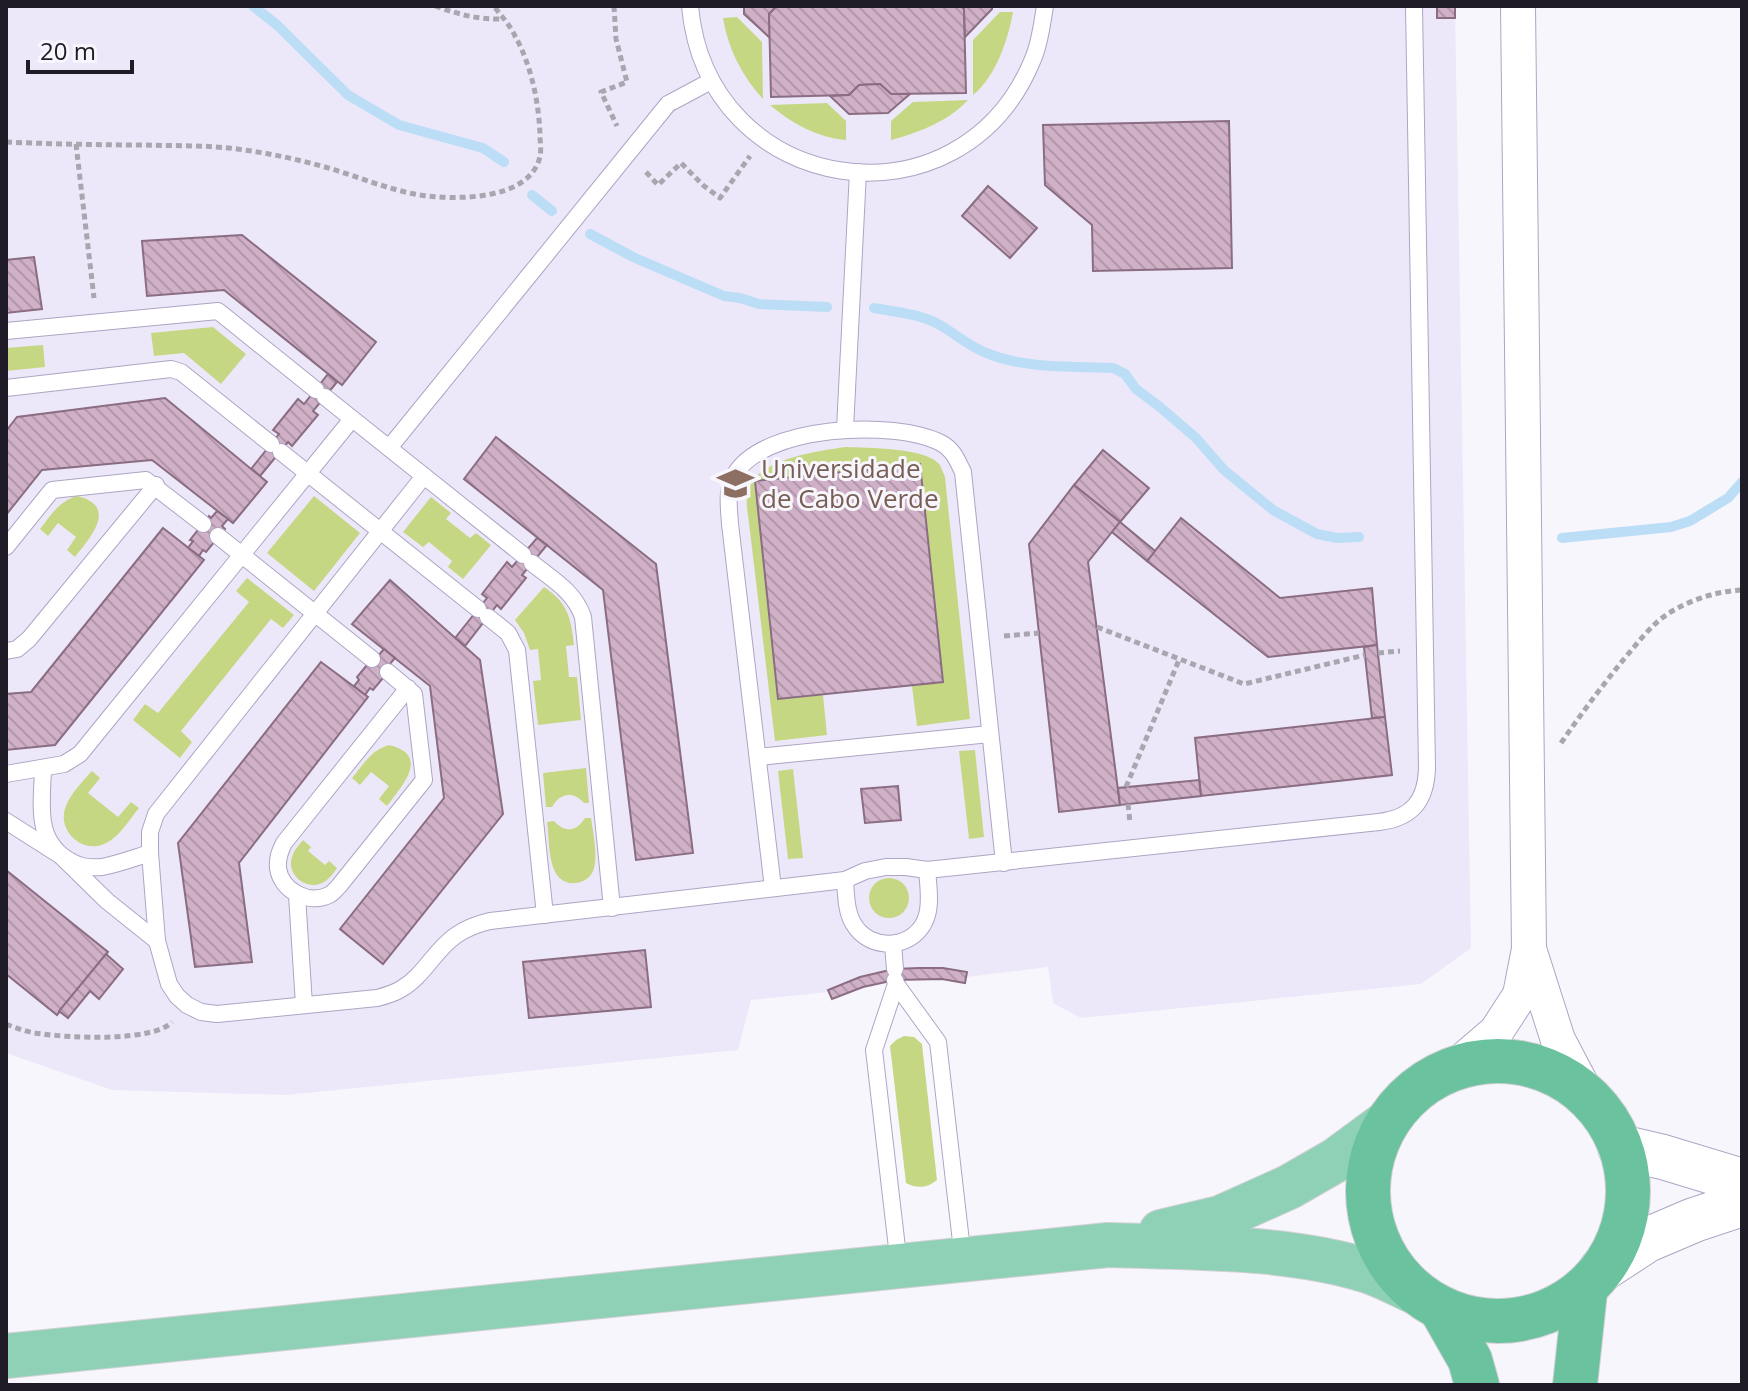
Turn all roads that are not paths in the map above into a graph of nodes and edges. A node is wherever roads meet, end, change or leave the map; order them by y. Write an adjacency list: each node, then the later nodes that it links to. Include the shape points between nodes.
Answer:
1 (690, 6): 5 (lane)
2 (1045, 6): 6 (lane, via 1034,58 1002,111 980,132 926,163)
3 (1414, 6): 32 (lane, via 1427,785 1418,803 1390,821)
4 (1518, 6): 41 (street)
5 (711, 81): 6 (lane, via 730,109 777,149 805,162); 11 (lane, bridge, via 668,104)
6 (858, 172): 10 (lane)
7 (6, 331): 9 (lane, via 218,311)
8 (6, 388): 12 (lane, via 171,369)
9 (352, 419): 11 (lane); 12 (lane)
10 (845, 429): 25 (lane, via 925,436 955,454 966,492); 26 (lane, via 805,434 766,448 746,460 730,486)
11 (389, 448): 13 (lane)
12 (308, 473): 16 (lane); 19 (lane)
13 (424, 476): 16 (lane); 37 (lane, via 578,604)
14 (156, 485): 15 (lane); 18 (lane, via 146,480 52,490); 21 (lane, via 29,639)
15 (203, 524)
16 (381, 532): 20 (lane); 38 (lane, via 508,633 517,650)
17 (218, 536): 19 (lane)
18 (6, 547)
19 (242, 555): 20 (lane); 27 (lane, via 80,754)
20 (314, 613): 22 (lane); 30 (lane, via 156,814)
21 (6, 651)
22 (372, 659)
23 (388, 672): 24 (lane)
24 (408, 688): 36 (lane, via 284,843 278,871); 36 (lane, via 414,694 424,780 339,886 328,895)
25 (990, 734): 26 (lane); 32 (lane)
26 (758, 757): 35 (lane)
27 (43, 769): 28 (lane); 31 (lane, via 42,822)
28 (6, 774)
29 (6, 821): 31 (lane)
30 (150, 853): 31 (lane, via 99,867 79,866); 39 (lane)
31 (61, 856): 39 (lane)
32 (1004, 863): 33 (lane)
33 (927, 870): 34 (lane, via 886,867); 40 (lane, via 929,911 924,924 916,934)
34 (845, 880): 35 (lane); 40 (lane, via 859,932)
35 (773, 888): 37 (lane)
36 (297, 895): 43 (lane)
37 (612, 908): 38 (lane)
38 (545, 915): 43 (lane, via 471,926 440,949 412,981 390,994)
39 (157, 941): 43 (lane, via 169,984 201,1012)
40 (893, 944): 42 (lane)
41 (1529, 949): 44 (street, via 1520,995 1496,1032); 45 (street, via 1558,1040)
42 (895, 978): 51 (lane, via 938,1042); 52 (lane, via 874,1050)
43 (304, 1005)
44 (1454, 1068): 45 (highway, via 1482,1061 1521,1062 1556,1074); 46 (highway, via 1409,1094)
45 (1587, 1095): 47 (highway, via 1610,1123)
46 (1385, 1124): 50 (main road, via 1289,1187 1220,1218); 54 (highway, via 1370,1158 1366,1195 1372,1231 1389,1264)
47 (1620, 1147): 48 (main road); 53 (highway, via 1629,1194 1621,1233)
48 (1742, 1181)
49 (1742, 1204): 53 (main road, via 1647,1240)
50 (1108, 1245): 51 (main road); 54 (main road, via 1316,1258 1369,1272)
51 (963, 1260): 52 (main road)
52 (899, 1266): 55 (main road)
53 (1593, 1281): 54 (highway, via 1543,1313 1509,1321 1475,1319); 57 (highway)
54 (1427, 1300): 56 (highway, via 1470,1360)
55 (6, 1356)
56 (1477, 1385)
57 (1575, 1385)

